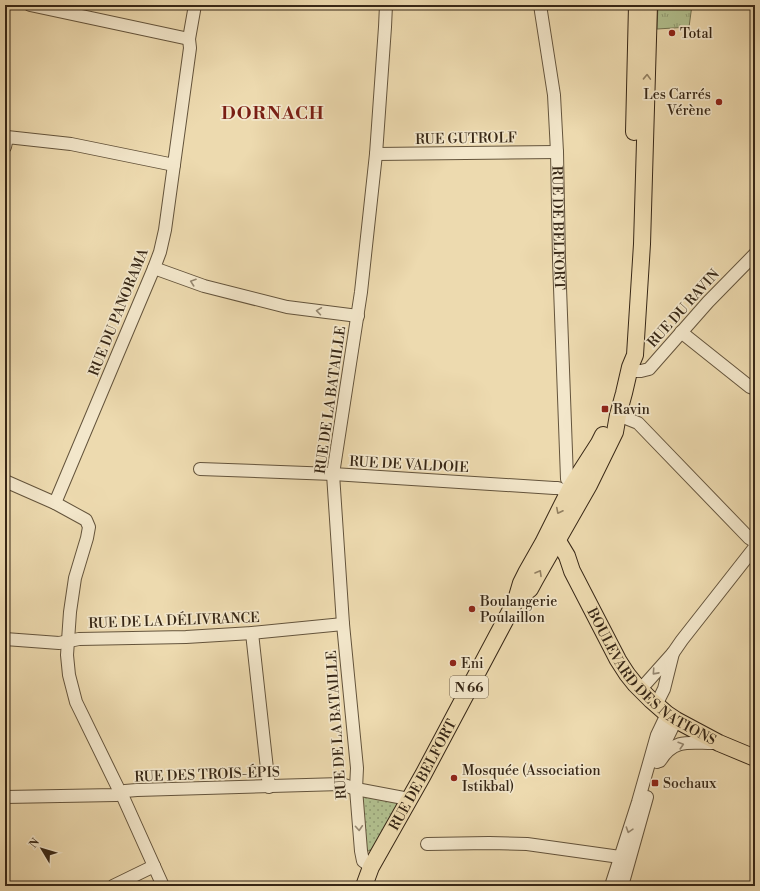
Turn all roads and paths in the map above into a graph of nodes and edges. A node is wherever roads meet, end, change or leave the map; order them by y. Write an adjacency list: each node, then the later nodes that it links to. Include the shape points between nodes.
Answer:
1 (30, 5): 7 (street)
2 (194, 5): 7 (street, RUE DU PANORAMA)
3 (386, 5): 10 (street, RUE DE LA BATAILLE)
4 (540, 5): 9 (street, RUE DE BELFORT, via 554,95)
5 (637, 5): 16 (main road, via 626,353)
6 (649, 5): 16 (main road, RUE DE BELFORT, one-way to 6, via 635,355 642,244)
7 (189, 39): 11 (street, RUE DU PANORAMA, via 190,48)
8 (6, 140): 11 (street, via 71,144)
9 (557, 152): 10 (street, RUE GUTROLF); 19 (street, RUE DE BELFORT)
10 (376, 154): 14 (street, RUE DE LA BATAILLE)
11 (174, 165): 13 (street, RUE DU PANORAMA, via 165,230)
12 (755, 254): 15 (street, RUE DU RAVIN)
13 (154, 268): 14 (street, one-way to 13, via 287,307 204,286); 26 (street, RUE DU PANORAMA)
14 (358, 316): 22 (street, RUE DE LA BATAILLE)
15 (681, 332): 16 (street, RUE DU RAVIN, via 649,368 641,371); 17 (street)
16 (629, 369): 18 (main road, RUE DE BELFORT)
17 (755, 390)
18 (618, 415): 20 (main road, RUE DE BELFORT, via 606,428); 24 (main road, RUE DE BELFORT, via 615,432); 27 (street, via 638,422)
19 (566, 451): 20 (street); 25 (street, RUE DE BELFORT)
20 (585, 465): 24 (street); 25 (main road, RUE DE BELFORT / N 66)
21 (200, 469): 22 (street, RUE DE VALDOIE)
22 (333, 474): 25 (street, RUE DE VALDOIE); 30 (street, RUE DE LA BATAILLE)
23 (5, 481): 26 (street)
24 (589, 486): 28 (main road, RUE DE BELFORT / N 66)
25 (570, 489): 28 (main road, RUE DE BELFORT / N 66, one-way to 28)
26 (55, 503): 33 (street, via 86,520 89,528 75,578)
27 (755, 542)
28 (550, 547): 35 (main road, BOULEVARD DES NATIONS, via 572,571 618,660); 44 (main road, RUE DE BELFORT / N 66, via 530,589 516,600)
29 (755, 548): 34 (street)
30 (343, 624): 31 (street, RUE DE LA DÉLIVRANCE); 41 (street, RUE DE LA BATAILLE, via 357,768)
31 (252, 633): 33 (street, RUE DE LA DÉLIVRANCE); 40 (street)
32 (5, 639): 33 (street, RUE DE LA DÉLIVRANCE, via 59,643)
33 (67, 641): 42 (street, via 69,675 76,702)
34 (673, 653): 35 (street, one-way to 35); 36 (street, via 664,689)
35 (640, 690): 36 (main road, BOULEVARD DES NATIONS)
36 (666, 713): 37 (main road, BOULEVARD DES NATIONS); 39 (street); 46 (street, one-way to 46)
37 (719, 743): 38 (main road, BOULEVARD DES NATIONS); 39 (street, one-way to 37, via 662,759 676,746 690,742)
38 (755, 758)
39 (655, 771): 53 (street)
40 (269, 787): 41 (street, RUE DES TROIS-ÉPIS, via 341,784); 42 (street, RUE DES TROIS-ÉPIS, via 137,790)
41 (356, 789): 44 (street, RUE DES TROIS-ÉPIS); 48 (street, RUE DE LA BATAILLE, one-way to 48, via 361,851 363,861)
42 (120, 793): 43 (street, RUE DES TROIS-ÉPIS); 47 (street)
43 (5, 797)
44 (409, 799): 48 (main road, RUE DE BELFORT / N 66)
45 (427, 844): 46 (street, via 527,844)
46 (620, 857): 52 (street)
47 (154, 866): 49 (street); 50 (street)
48 (371, 867): 51 (main road, RUE DE BELFORT / N 66)
49 (113, 886)
50 (163, 886)
51 (364, 886)
52 (612, 886)
53 (622, 886)

